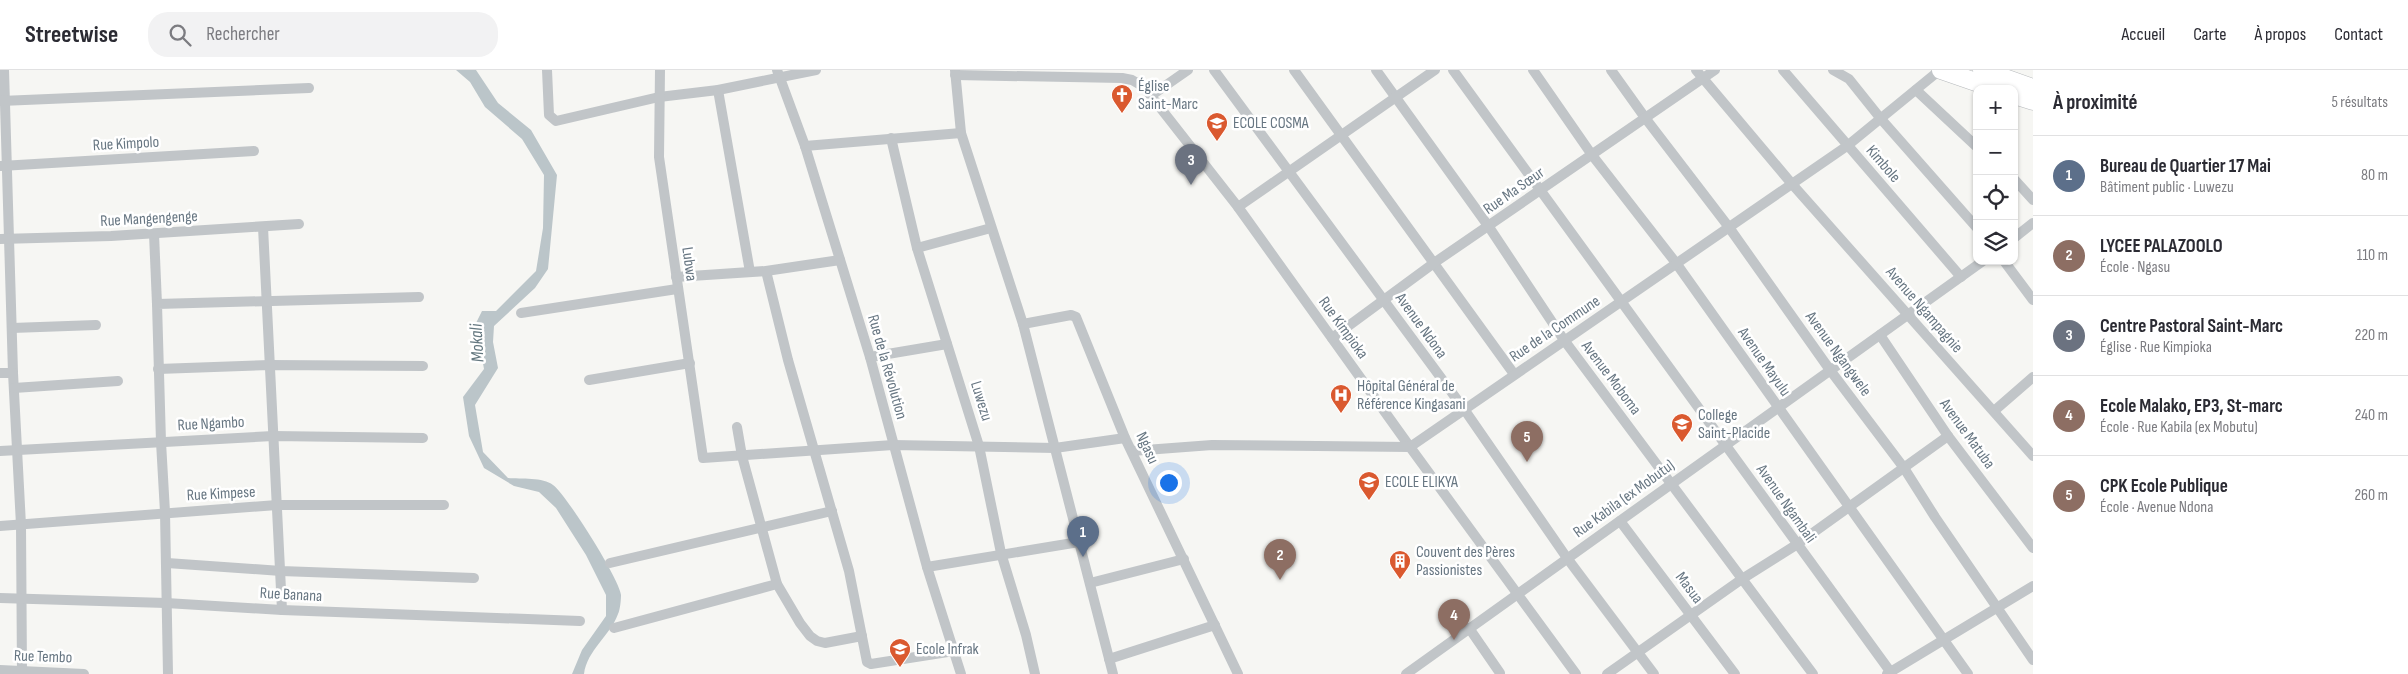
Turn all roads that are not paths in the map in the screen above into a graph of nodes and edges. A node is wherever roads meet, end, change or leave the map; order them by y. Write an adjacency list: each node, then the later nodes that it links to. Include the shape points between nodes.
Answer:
1 (4, 70): 31 (street)
2 (547, 70): 29 (street, via 549,115 554,120)
3 (660, 70): 29 (street, Lubwa)
4 (816, 70): 20 (street)
5 (1188, 70): 27 (street)
6 (1214, 70): 44 (street, Avenue Ndona)
7 (1294, 70): 36 (street)
8 (1376, 70): 30 (street, Avenue Moboma)
9 (1435, 70): 30 (street)
10 (1453, 70): 47 (street, Avenue Ngambali)
11 (1532, 70): 42 (street, Avenue Mayulu)
12 (1612, 70): 33 (street, Avenue Ngangwele)
13 (1696, 70): 21 (street, Avenue Ngampagnie)
14 (1715, 70): 21 (street, Rue Ma Sœur)
15 (1784, 70): 40 (street, Kimbole)
16 (1833, 70): 34 (street, via 1849,79)
17 (1940, 70): 22 (highway); 26 (street, Rue de la Commune)
18 (1982, 70): 24 (highway)
19 (955, 73): 27 (street, Rue Kimpioka, via 1132,80); 35 (street)
20 (779, 74): 25 (street); 39 (street, Rue de la Révolution)
21 (1704, 79): 33 (street, Rue Ma Sœur); 46 (street, Avenue Ngampagnie)
22 (1984, 85)
23 (309, 88): 31 (street)
24 (2033, 88)
25 (718, 90): 29 (street); 66 (street)
26 (1916, 90): 34 (street, Rue de la Commune); 38 (street)
27 (1152, 95): 49 (street, Rue Kimpioka)
28 (2018, 96): 32 (highway)
29 (659, 97): 68 (street, Lubwa, via 659,157)
30 (1396, 97): 36 (street); 53 (street, Avenue Moboma)
31 (3, 101): 43 (street)
32 (2033, 101)
33 (1646, 119): 42 (street, Rue Ma Sœur); 54 (street, Avenue Ngangwele)
34 (1881, 119): 40 (street, Rue de la Commune); 50 (street)
35 (961, 133): 37 (street); 56 (street)
36 (1340, 134): 44 (street); 62 (street)
37 (891, 138): 39 (street); 60 (street, Luwezu)
38 (1973, 143)
39 (805, 146): 61 (street, Rue de la Révolution)
40 (1848, 146): 46 (street, Rue de la Commune); 69 (street, Kimbole)
41 (254, 151): 43 (street, Rue Kimpolo)
42 (1592, 155): 47 (street, Rue Ma Sœur); 63 (street, Avenue Mayulu)
43 (3, 166): 59 (street)
44 (1287, 170): 49 (street); 73 (street, Avenue Ndona)
45 (2018, 183): 48 (street)
46 (1792, 184): 54 (street, Rue de la Commune); 78 (street, Avenue Ngampagnie)
47 (1541, 190): 53 (street, Rue Ma Sœur); 75 (street, Avenue Ngambali)
48 (2033, 200)
49 (1238, 206): 83 (street, Rue Kimpioka)
50 (1973, 223)
51 (2033, 223): 58 (street)
52 (299, 224): 55 (street, Rue Mangengenge)
53 (1490, 226): 62 (street, Rue Ma Sœur); 84 (street, Avenue Moboma)
54 (1728, 226): 63 (street, Rue de la Commune); 91 (street, Avenue Ngangwele)
55 (263, 227): 57 (street, Rue Mangengenge); 72 (street)
56 (991, 228): 60 (street); 79 (street)
57 (154, 234): 59 (street, Rue Mangengenge); 76 (street)
58 (2018, 235)
59 (4, 239): 81 (street)
60 (917, 248): 85 (street, Luwezu)
61 (840, 260): 67 (street); 86 (street, Rue de la Révolution)
62 (1434, 263): 73 (street, Rue Ma Sœur); 94 (street)
63 (1676, 264): 75 (street, Rue de la Commune); 100 (street, Avenue Mayulu)
64 (1977, 265): 69 (street, Rue Kabila (ex Mobutu))
65 (2007, 265): 74 (street)
66 (750, 272): 67 (street); 68 (street)
67 (766, 272): 114 (street)
68 (676, 277): 70 (street, Lubwa)
69 (1960, 277): 78 (street, Rue Kabila (ex Mobutu))
70 (677, 290): 77 (street); 87 (street, Lubwa)
71 (419, 297): 72 (street)
72 (267, 300): 76 (street); 88 (street)
73 (1384, 300): 83 (street, Rue Ma Sœur); 99 (street, Avenue Ndona)
74 (2033, 300)
75 (1621, 303): 84 (street, Rue de la Commune); 109 (street, Avenue Ngambali)
76 (157, 304): 90 (street)
77 (521, 313)
78 (1909, 314): 82 (street, Rue Kabila (ex Mobutu)); 101 (street, Avenue Ngampagnie)
79 (1023, 324): 106 (street, Ngasu, via 1071,315 1078,322); 112 (street)
80 (96, 325): 81 (street)
81 (12, 328): 92 (street)
82 (1880, 335): 91 (street, Rue Kabila (ex Mobutu)); 104 (street, Avenue Matuba)
83 (1332, 338): 111 (street, Rue Kimpioka)
84 (1564, 340): 94 (street, Rue de la Commune); 120 (street, Avenue Moboma)
85 (947, 344): 86 (street); 110 (street, Luwezu)
86 (870, 357): 108 (street, Rue de la Révolution)
87 (690, 363): 96 (street); 117 (street, Lubwa, via 704,459)
88 (270, 365): 89 (street); 90 (street); 103 (street)
89 (423, 366)
90 (158, 368): 107 (street)
91 (1830, 370): 100 (street, Rue Kabila (ex Mobutu)); 119 (street, Avenue Ngangwele)
92 (13, 373): 93 (street); 98 (street)
93 (0, 374)
94 (1514, 374): 99 (street, Rue de la Commune)
95 (2033, 377): 101 (street)
96 (589, 380)
97 (118, 381): 98 (street)
98 (14, 388): 113 (street)
99 (1464, 408): 111 (street, Rue de la Commune); 134 (street, Avenue Ndona)
100 (1778, 408): 109 (street, Rue Kabila (ex Mobutu)); 123 (street, Avenue Mayulu)
101 (1994, 411): 118 (street, Avenue Ngampagnie)
102 (737, 427): 117 (street)
103 (273, 436): 105 (street, Rue Ngambo); 107 (street, Rue Ngambo); 121 (street)
104 (1948, 436): 119 (street); 132 (street, Avenue Matuba)
105 (423, 438)
106 (1125, 438): 112 (street); 116 (street, Ngasu)
107 (161, 442): 113 (street, Rue Ngambo); 125 (street)
108 (893, 445): 110 (street); 114 (street); 138 (street, Rue de la Révolution)
109 (1726, 445): 120 (street, Rue Kabila (ex Mobutu)); 131 (street, Avenue Ngambali)
110 (979, 446): 112 (street); 133 (street, Luwezu)
111 (1410, 447): 116 (street, via 1212,445); 145 (street, Rue Kimpioka)
112 (1055, 448): 130 (street)
113 (17, 450): 115 (street, Rue Ngambo); 127 (street)
114 (814, 450): 117 (street); 124 (street)
115 (0, 451)
116 (1132, 451): 135 (street, Ngasu)
117 (742, 456): 129 (street)
118 (2033, 456)
119 (1904, 468): 123 (street); 150 (street, Avenue Ngangwele)
120 (1671, 484): 126 (street, Rue Kabila (ex Mobutu)); 141 (street, Avenue Moboma)
121 (277, 505): 122 (street, Rue Kimpese); 125 (street, Rue Kimpese); 139 (street)
122 (444, 505)
123 (1848, 507): 131 (street); 157 (street, Avenue Mayulu)
124 (832, 511): 129 (street); 156 (street)
125 (165, 512): 127 (street, Rue Kimpese); 136 (street)
126 (1620, 521): 134 (street, Rue Kabila (ex Mobutu)); 151 (street, Masua)
127 (21, 525): 128 (street, Rue Kimpese); 147 (street)
128 (0, 526)
129 (761, 527): 137 (street); 143 (street)
130 (1079, 542): 133 (street); 142 (street)
131 (1796, 545): 141 (street); 165 (street, Avenue Ngambali)
132 (2033, 548)
133 (1001, 553): 138 (street); 169 (street, Luwezu)
134 (1567, 558): 145 (street, Rue Kabila (ex Mobutu)); 159 (street, Avenue Ndona)
135 (1184, 559): 142 (street); 153 (street, Ngasu)
136 (167, 563): 139 (street); 148 (street)
137 (610, 563)
138 (927, 567): 158 (street, Rue de la Révolution)
139 (282, 571): 140 (street); 149 (street)
140 (474, 578)
141 (1742, 579): 151 (street); 177 (street, Avenue Moboma)
142 (1090, 583): 160 (street)
143 (777, 584): 154 (street); 156 (street, via 800,623 818,641 825,644)
144 (2033, 586): 150 (street)
145 (1518, 593): 155 (street, Rue Kabila (ex Mobutu)); 173 (street, Rue Kimpioka)
146 (0, 598): 147 (street, Rue Banana)
147 (22, 599): 148 (street, Rue Banana); 163 (street)
148 (166, 603): 149 (street, Rue Banana); 167 (street)
149 (282, 610): 152 (street, Rue Banana)
150 (1997, 610): 157 (street); 161 (street, Avenue Ngangwele)
151 (1691, 615): 159 (street); 176 (street, Masua)
152 (580, 621)
153 (1215, 625): 160 (street); 171 (street, Ngasu)
154 (614, 628)
155 (1469, 628): 164 (street); 172 (street, Rue Kabila (ex Mobutu))
156 (862, 636): 158 (street, via 866,659 871,664)
157 (1944, 638): 165 (street); 178 (street, Avenue Mayulu)
158 (954, 651): 168 (street, Rue de la Révolution)
159 (1638, 652): 174 (street); 175 (street, Avenue Ndona)
160 (1109, 659): 170 (street)
161 (2033, 660)
162 (0, 670): 163 (street, Rue Tembo)
163 (22, 673): 166 (street, Rue Tembo)
164 (1500, 673)
165 (1890, 673)
166 (84, 674)
167 (168, 674)
168 (961, 674)
169 (1035, 674)
170 (1112, 674)
171 (1238, 674)
172 (1406, 674)
173 (1576, 674)
174 (1607, 674)
175 (1654, 674)
176 (1735, 674)
177 (1813, 674)
178 (1968, 674)

